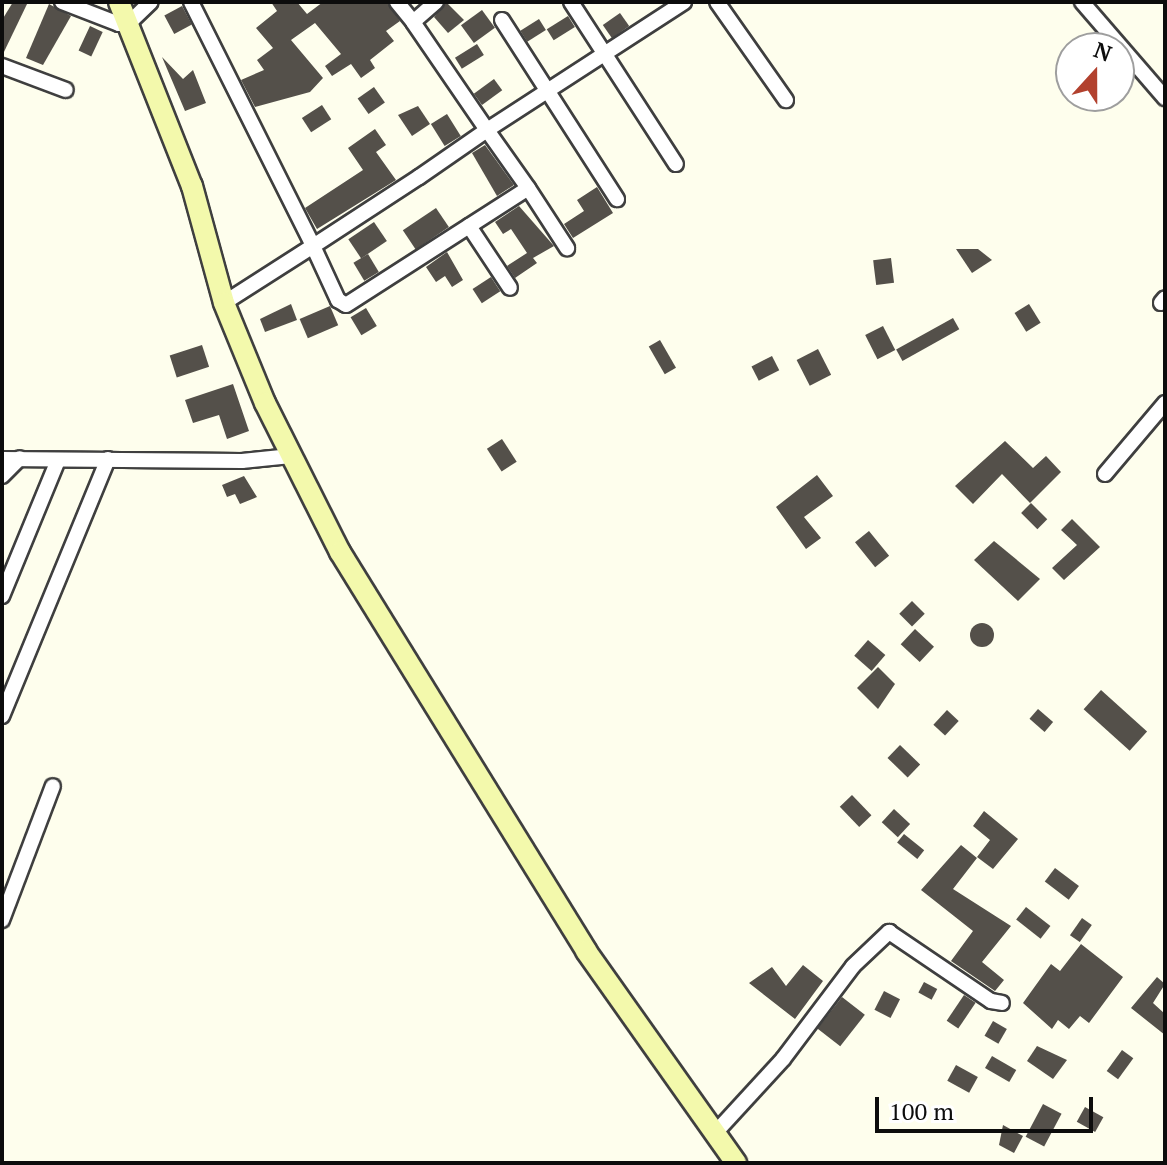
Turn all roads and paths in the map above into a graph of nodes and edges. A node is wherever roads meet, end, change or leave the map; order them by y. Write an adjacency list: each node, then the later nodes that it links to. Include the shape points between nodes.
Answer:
1 (62, 2): 13 (street, via 113,23)
2 (119, 2): 13 (street)
3 (151, 2): 13 (street)
4 (191, 2): 25 (street)
5 (397, 2): 12 (street)
6 (436, 2): 12 (street)
7 (571, 2): 14 (street)
8 (684, 2): 14 (street)
9 (717, 2): 19 (street)
10 (1082, 2): 18 (street)
11 (502, 20): 17 (street)
12 (413, 22): 20 (street)
13 (129, 23): 28 (street, via 192,186)
14 (607, 52): 17 (street); 21 (street)
15 (2, 66): 16 (street)
16 (66, 90)
17 (549, 94): 20 (street); 23 (street)
18 (1165, 98)
19 (786, 100)
20 (487, 130): 22 (street); 25 (street)
21 (676, 164)
22 (528, 188): 24 (street); 26 (street)
23 (617, 199)
24 (469, 226): 25 (street, via 346,305 338,300); 27 (street)
25 (313, 246): 28 (street)
26 (567, 248)
27 (510, 288)
28 (224, 303): 30 (street)
29 (1165, 403): 35 (street)
30 (291, 456): 33 (street, via 242,461); 42 (street, via 340,552 586,951)
31 (20, 458): 32 (street); 34 (street); 36 (street)
32 (2, 459)
33 (108, 459): 34 (street); 38 (street)
34 (58, 460): 37 (street)
35 (1105, 474)
36 (2, 476)
37 (2, 596)
38 (2, 716)
39 (53, 786): 40 (street)
40 (2, 920)
41 (1002, 1003): 42 (street, via 991,1001 889,932 853,966 783,1059)
42 (715, 1133): 43 (street)
43 (736, 1163)

